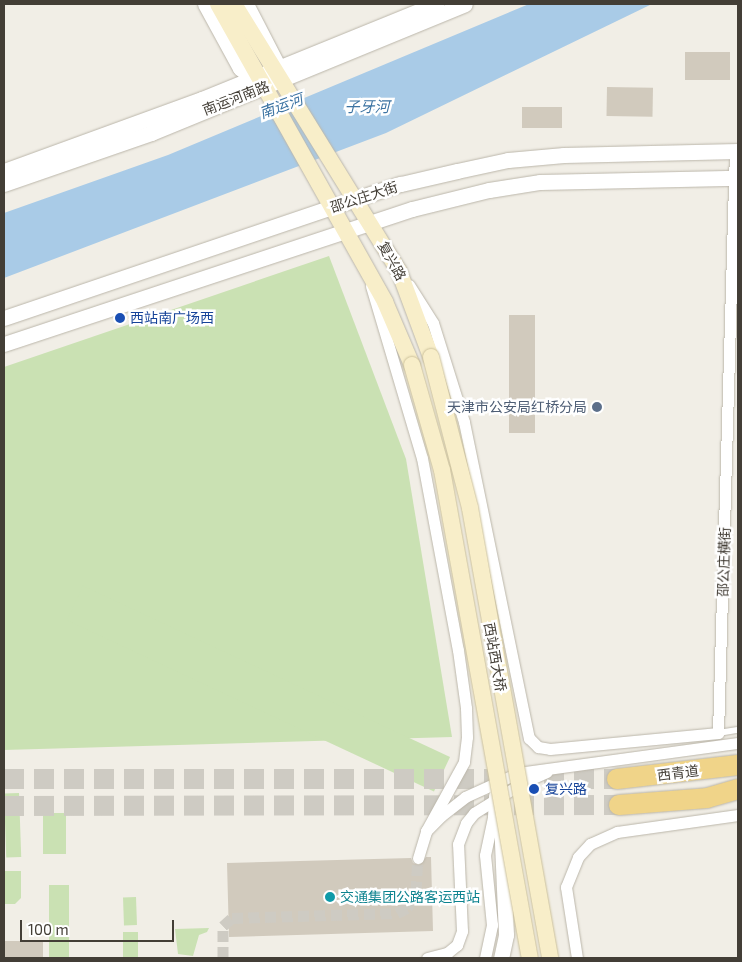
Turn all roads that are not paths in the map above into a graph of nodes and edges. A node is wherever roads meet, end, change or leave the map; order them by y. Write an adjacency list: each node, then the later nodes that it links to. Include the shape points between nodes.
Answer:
1 (205, 4): 7 (street, via 233,56)
2 (218, 4): 7 (main road)
3 (234, 4): 7 (main road)
4 (246, 4): 7 (street)
5 (436, 4): 7 (street, 南运河南路)
6 (465, 4): 7 (street, 南运河南路)
7 (270, 82): 9 (street, 南运河南路); 11 (street, 南运河南路, via 151,133); 12 (main road, 复兴路, via 338,173); 13 (main road, 复兴路)
8 (737, 151): 10 (street, 邵公庄横街); 12 (street, 邵公庄大街, via 564,155 508,160 401,184)
9 (4, 171)
10 (737, 178): 14 (street, 邵公庄大街, via 540,182 480,192); 25 (street, 邵公庄横街)
11 (4, 184)
12 (354, 200): 13 (street, 邵公庄大街); 14 (main road, 复兴路)
13 (332, 207): 15 (main road, 复兴路); 18 (street, 邵公庄大街)
14 (371, 224): 15 (street, 邵公庄大街); 17 (main road, 复兴路)
15 (344, 232): 16 (main road, 复兴路); 19 (street, 邵公庄大街)
16 (366, 270): 21 (main road, 复兴路, via 385,302); 23 (street, via 422,458)
17 (399, 271): 20 (main road, 复兴路); 22 (street, via 433,323 464,422)
18 (4, 318)
19 (4, 344)
20 (431, 357): 43 (main road, 西站西大桥, bridge, via 470,508)
21 (412, 365): 35 (main road, 西站西大桥, bridge, via 442,470)
22 (519, 696): 23 (street); 25 (street, via 529,738 543,748 593,747)
23 (466, 708): 37 (street, via 468,737 464,762)
24 (738, 730): 25 (lane)
25 (718, 734)
26 (738, 743): 27 (street)
27 (580, 764): 30 (street, via 518,773); 35 (street, via 541,774)
28 (738, 765): 29 (highway, 西青道)
29 (617, 779)
30 (492, 784): 35 (street); 37 (street, via 465,797)
31 (738, 789): 32 (highway, 西青道)
32 (707, 798): 33 (highway); 34 (highway, 西青道)
33 (738, 798)
34 (619, 805)
35 (497, 806): 39 (street, via 474,813 461,832 458,854 462,931 457,945 447,953); 40 (street, via 485,855 492,926); 41 (street, via 506,934); 42 (main road, 西站西大桥, bridge)
36 (738, 815): 44 (street, via 631,830 590,844 578,857 566,887)
37 (426, 831): 38 (street)
38 (418, 858)
39 (427, 958)
40 (485, 958)
41 (501, 958)
42 (530, 958)
43 (550, 958)
44 (578, 958)

